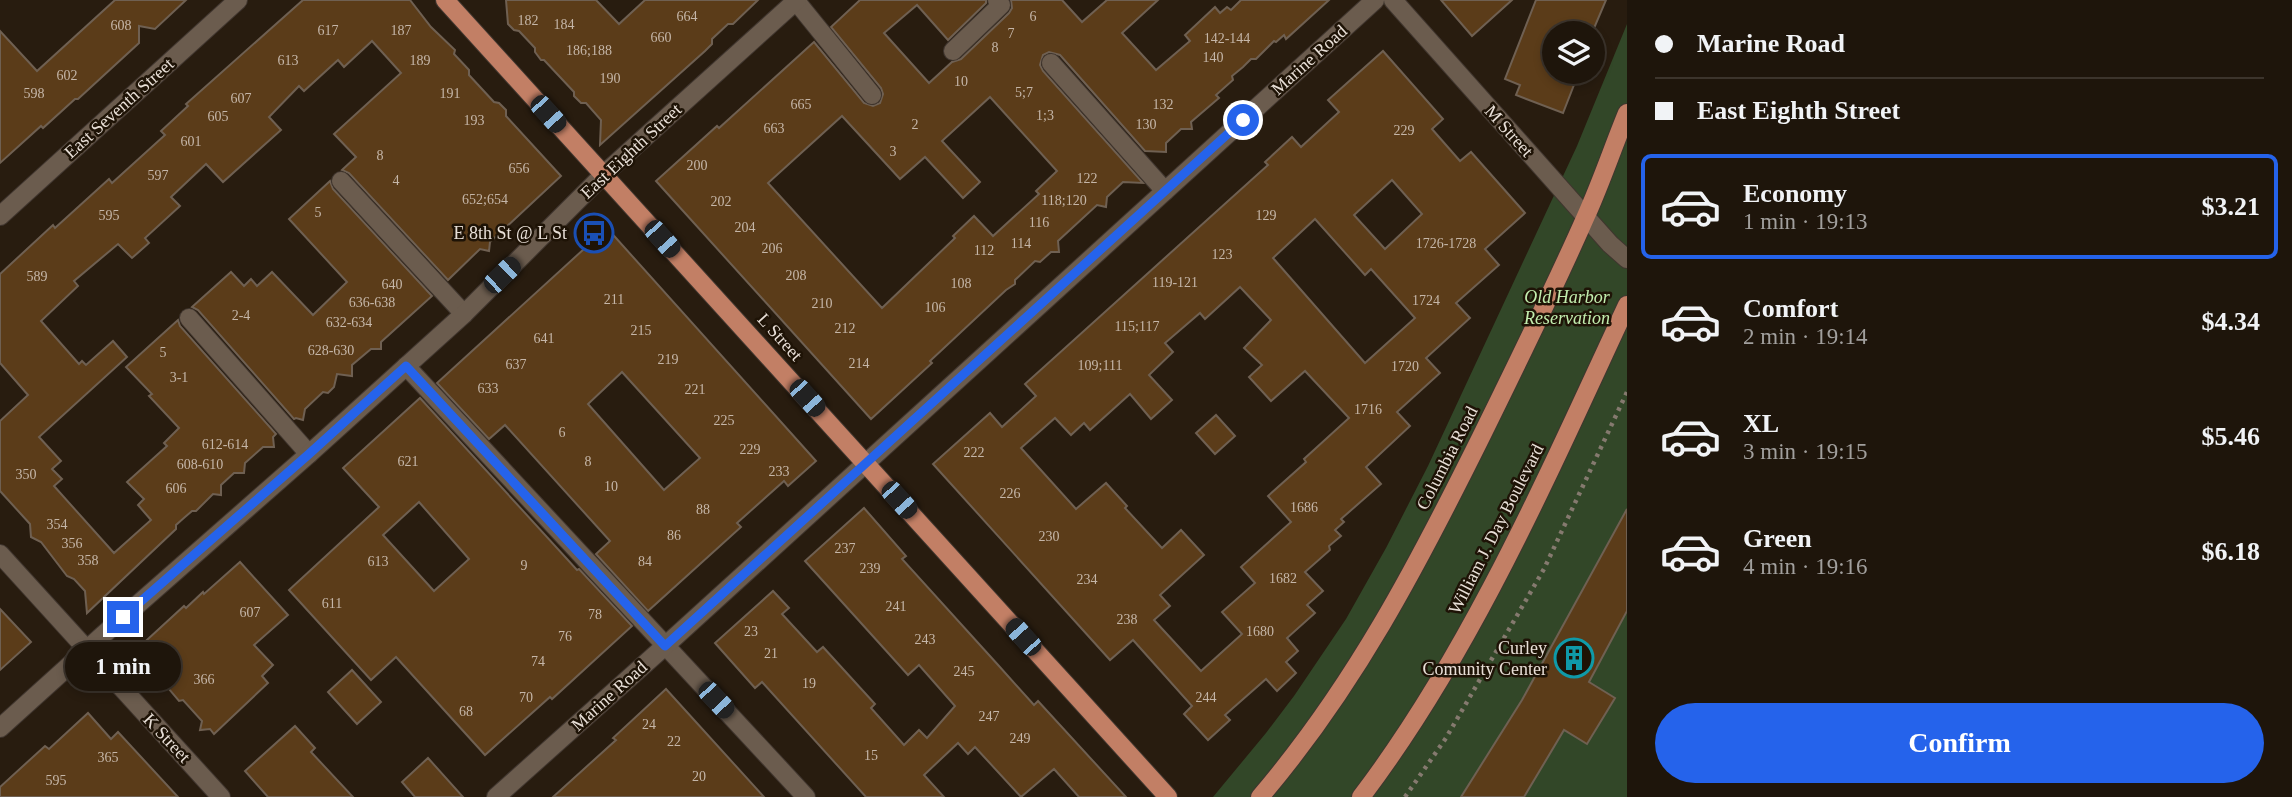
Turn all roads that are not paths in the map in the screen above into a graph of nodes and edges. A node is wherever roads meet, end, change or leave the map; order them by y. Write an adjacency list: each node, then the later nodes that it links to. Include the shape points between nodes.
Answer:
1 (238, 0): 14 (street, East Seventh Street)
2 (445, 0): 11 (main road, L Street)
3 (797, 0): 9 (street); 11 (street, East Eighth Street)
4 (997, 0): 7 (street, via 1001,5)
5 (1374, 0): 13 (street, Marine Road)
6 (1393, 0): 15 (street, M Street)
7 (953, 51)
8 (1051, 63): 13 (street)
9 (872, 95)
10 (1627, 113): 15 (main road, Columbia Road)
11 (603, 175): 18 (street, East Eighth Street); 22 (main road, L Street)
12 (341, 180): 18 (street)
13 (1164, 191): 22 (street, Marine Road)
14 (0, 216)
15 (1586, 217): 16 (street, M Street); 31 (main road, Columbia Road, via 1525,349 1396,601 1322,717)
16 (1627, 259)
17 (1627, 305): 32 (main road, William J. Day Boulevard, via 1562,446 1464,636 1410,729)
18 (464, 313): 20 (street, East Eighth Street)
19 (189, 317): 21 (street)
20 (406, 366): 21 (street, East Eighth Street); 24 (street)
21 (309, 454): 25 (street, East Eighth Street)
22 (866, 463): 24 (street, Marine Road); 30 (main road, L Street)
23 (0, 554): 25 (street, K Street)
24 (665, 646): 28 (street, Marine Road); 29 (street)
25 (86, 649): 26 (street, East Eighth Street); 27 (street, K Street)
26 (0, 728)
27 (221, 797)
28 (496, 797)
29 (806, 797)
30 (1168, 797)
31 (1260, 797)
32 (1362, 797)

